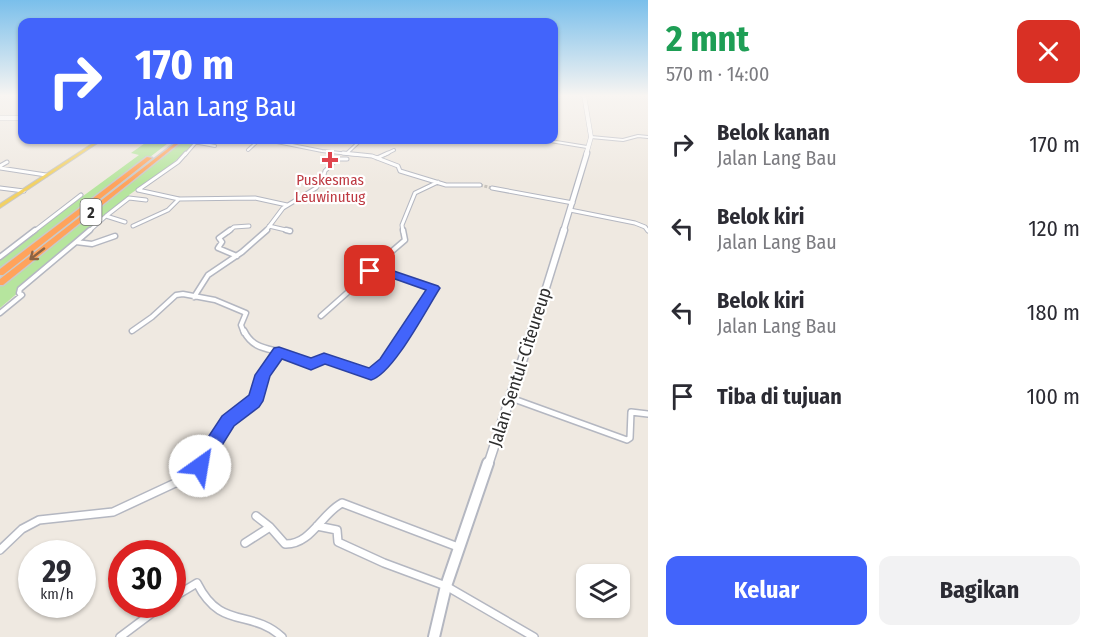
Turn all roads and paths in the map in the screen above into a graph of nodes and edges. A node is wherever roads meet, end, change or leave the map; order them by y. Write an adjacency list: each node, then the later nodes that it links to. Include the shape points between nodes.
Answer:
1 (589, 125): 2 (street)
2 (591, 137): 3 (street); 15 (street, Jalan Sentul-Citeureup)
3 (648, 137)
4 (558, 142): 15 (street)
5 (94, 144): 25 (main road)
6 (167, 144): 49 (highway, 2)
7 (176, 144): 50 (highway, 2, one-way to 50)
8 (195, 144): 32 (street, via 178,162 138,190)
9 (207, 144): 14 (street)
10 (254, 144): 16 (street)
11 (286, 144): 18 (street)
12 (356, 144): 13 (street); 19 (street)
13 (364, 145)
14 (215, 146)
15 (587, 147): 36 (street, Jalan Sentul-Citeureup)
16 (248, 150)
17 (394, 150): 20 (street)
18 (332, 153): 19 (street); 21 (street)
19 (346, 154): 20 (street)
20 (377, 158): 26 (street, via 398,166 400,171)
21 (338, 159): 22 (street); 34 (street, via 325,171 316,188)
22 (347, 159)
23 (7, 162): 24 (street)
24 (0, 167): 25 (street)
25 (46, 175): 30 (main road)
26 (438, 182): 27 (street); 48 (street, via 415,193 402,225 405,240)
27 (480, 185)
28 (0, 188): 30 (street)
29 (492, 188): 36 (street)
30 (24, 190): 35 (main road)
31 (81, 195): 47 (street)
32 (178, 199): 34 (street, via 232,197); 39 (street, via 168,210)
33 (146, 200): 37 (street, via 129,198)
34 (287, 205): 41 (street)
35 (0, 206)
36 (572, 207): 43 (street, via 635,223); 56 (street, Jalan Sentul-Citeureup)
37 (106, 216): 38 (street); 45 (street)
38 (125, 222)
39 (133, 226)
40 (249, 226): 46 (street, via 234,226 219,237 222,242 218,248)
41 (269, 226): 42 (street); 46 (street)
42 (290, 231)
43 (648, 231)
44 (115, 237): 45 (street, via 92,244)
45 (76, 243): 52 (street, via 20,289 22,295)
46 (237, 256): 51 (street, via 210,273)
47 (0, 257)
48 (370, 271): 53 (street); 55 (street, via 382,271 433,288 375,373 371,375 324,358 311,364)
49 (0, 273)
50 (0, 283)
51 (194, 297): 54 (street, via 176,296); 55 (street, via 215,300 244,312 241,325 251,344)
52 (0, 314)
53 (321, 316)
54 (132, 331)
55 (279, 352): 63 (street, via 262,375 253,403 228,421 200,466 186,478 113,512 39,520 22,529)
56 (511, 398): 57 (street, via 627,440 632,412); 62 (street, Jalan Sentul-Citeureup)
57 (648, 414)
58 (256, 516): 60 (street)
59 (317, 526): 60 (street, via 290,545 280,541); 62 (street, via 333,507 342,503); 64 (street, via 337,530 338,542)
60 (270, 527): 61 (street)
61 (245, 543)
62 (460, 548): 64 (street, Jalan Sentul-Citeureup)
63 (0, 550)
64 (446, 586): 69 (street, Jalan Sentul-Citeureup); 70 (street)
65 (186, 590): 68 (street, via 197,584 212,606 273,628)
66 (145, 618): 67 (street)
67 (120, 637)
68 (282, 637)
69 (434, 637)
70 (534, 637)

